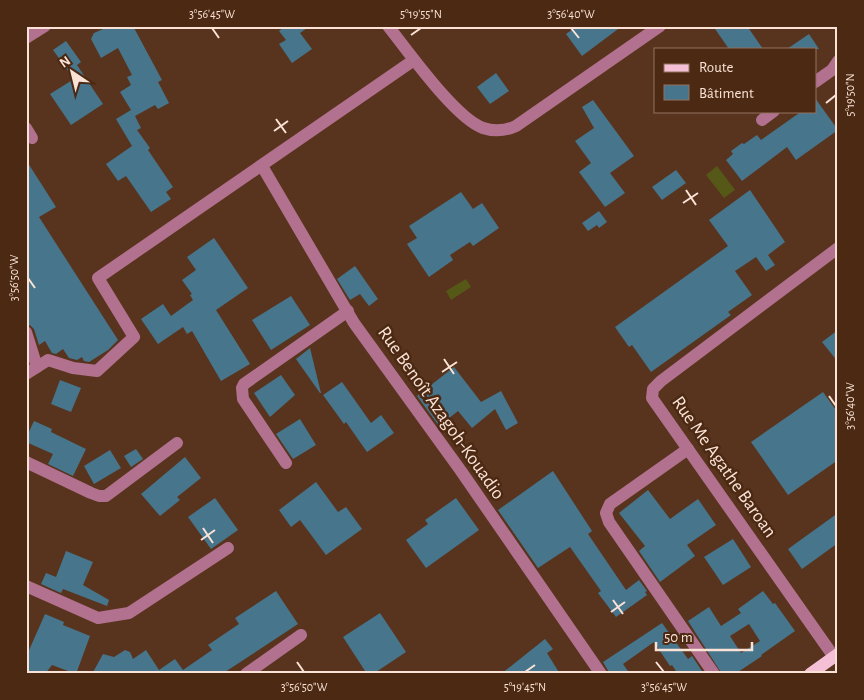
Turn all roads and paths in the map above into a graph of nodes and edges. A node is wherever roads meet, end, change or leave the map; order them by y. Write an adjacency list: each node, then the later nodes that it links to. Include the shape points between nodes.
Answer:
1 (44, 26): 4 (street)
2 (388, 26): 5 (street)
3 (660, 26): 5 (street, via 505,131 483,128 459,113)
4 (26, 38)
5 (414, 60): 10 (street)
6 (836, 70): 7 (street)
7 (816, 81)
8 (773, 112): 9 (street)
9 (762, 120)
10 (262, 166): 12 (street, Rue Benoît Azagoh-Kouadio); 14 (street, via 98,278 134,337 97,371 48,360)
11 (838, 248): 16 (street, Rue Me Agathe Baroan, via 653,389 652,398)
12 (348, 311): 18 (street, via 242,388 243,399); 24 (street, Rue Benoît Azagoh-Kouadio)
13 (26, 332): 14 (street)
14 (31, 370)
15 (177, 443): 17 (street, via 106,496 91,493)
16 (688, 449): 22 (street, Rue Me Agathe Baroan); 25 (street, via 610,504 606,514)
17 (26, 462)
18 (286, 463)
19 (228, 548): 20 (street, via 130,613 98,618)
20 (26, 586)
21 (301, 635): 23 (street)
22 (836, 656): 26 (main road)
23 (246, 674)
24 (601, 674)
25 (714, 674)
26 (810, 674)

